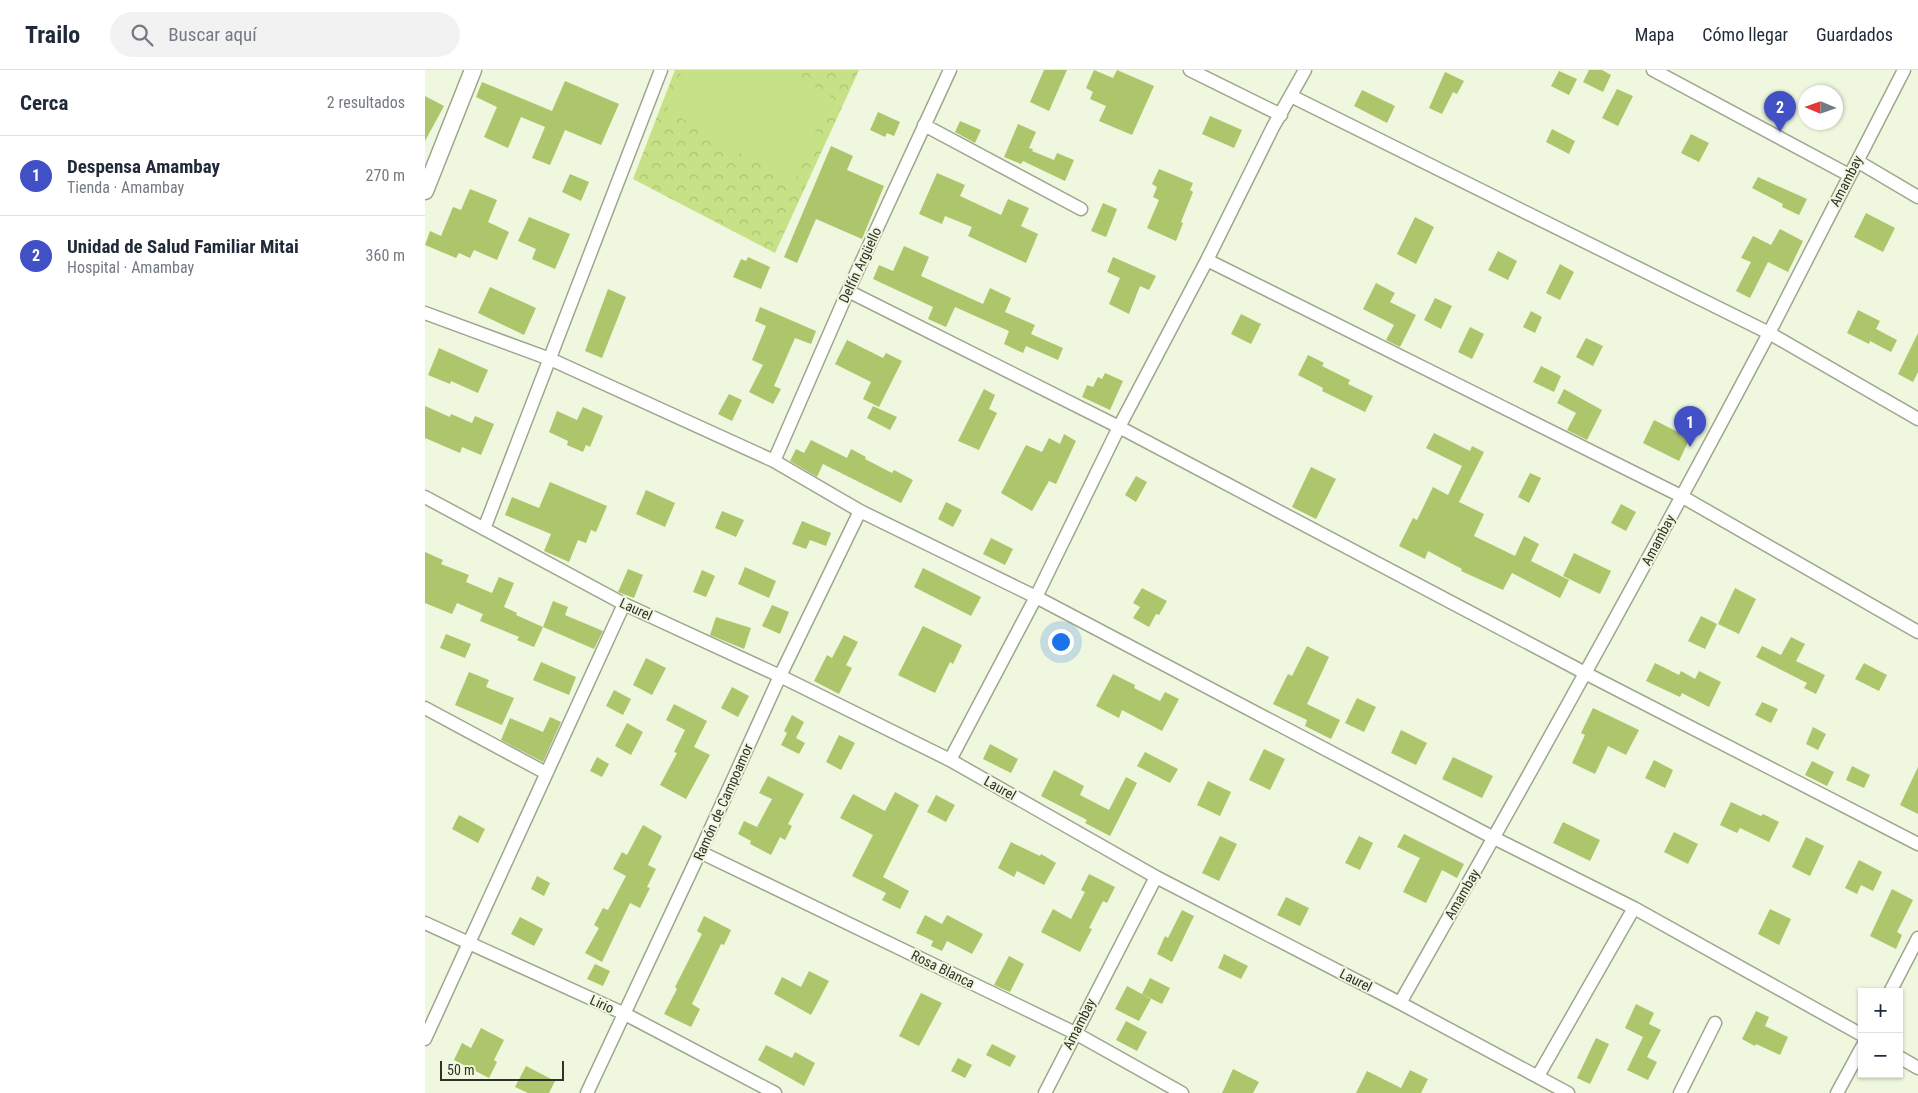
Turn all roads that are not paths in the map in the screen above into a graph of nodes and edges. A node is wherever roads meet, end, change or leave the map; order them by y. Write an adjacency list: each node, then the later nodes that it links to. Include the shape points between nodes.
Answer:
1 (473, 70): 13 (street)
2 (661, 70): 20 (street)
3 (950, 70): 10 (street, Delfín Argüello)
4 (1190, 70): 9 (street)
5 (1305, 70): 8 (street)
6 (1653, 70): 12 (street)
7 (1904, 70): 11 (street, Amambay)
8 (1291, 96): 9 (street); 19 (street)
9 (1281, 115): 16 (street)
10 (924, 125): 15 (street); 17 (street, Delfín Argüello)
11 (1857, 160): 12 (street, Amambay); 14 (street)
12 (1849, 175): 19 (street, Amambay)
13 (425, 191)
14 (1918, 197)
15 (1081, 209)
16 (1207, 260): 22 (street); 24 (street)
17 (848, 291): 22 (street); 23 (street, Delfín Argüello)
18 (425, 313): 20 (street)
19 (1769, 333): 21 (street); 24 (street, Amambay)
20 (550, 359): 23 (street); 27 (street)
21 (1918, 419)
22 (1119, 427): 28 (street); 31 (street)
23 (775, 461): 26 (street)
24 (1681, 496): 30 (street); 31 (street, Amambay)
25 (425, 497): 27 (street, Laurel)
26 (860, 511): 28 (street); 32 (street, Ramón de Campoamor)
27 (484, 529): 29 (street, Laurel)
28 (1036, 597): 34 (street); 36 (street)
29 (624, 604): 32 (street, Laurel); 35 (street)
30 (1918, 632)
31 (1585, 673): 36 (street, Amambay); 37 (street)
32 (780, 676): 34 (street, Laurel); 38 (street, Ramón de Campoamor)
33 (425, 708): 35 (street)
34 (950, 760): 39 (street, Laurel)
35 (546, 773): 43 (street)
36 (1494, 838): 40 (street); 45 (street, Amambay)
37 (1918, 844)
38 (700, 852): 46 (street, Ramón de Campoamor); 48 (street, Rosa Blanca)
39 (1157, 877): 45 (street, Laurel); 48 (street, Amambay)
40 (1633, 908): 49 (street); 54 (street)
41 (425, 923): 43 (street, Lirio)
42 (1918, 938): 44 (street)
43 (469, 944): 46 (street, Lirio); 50 (street)
44 (1892, 988)
45 (1400, 1003): 54 (street, Laurel)
46 (625, 1014): 55 (street, Ramón de Campoamor); 56 (street, Lirio)
47 (1715, 1023): 60 (street)
48 (1075, 1033): 57 (street, Amambay); 58 (street, Rosa Blanca)
49 (1858, 1033)
50 (425, 1039)
51 (1858, 1054): 61 (street)
52 (1903, 1059): 53 (street)
53 (1918, 1068)
54 (1538, 1076): 59 (street, Laurel)
55 (587, 1093)
56 (775, 1093)
57 (1045, 1093)
58 (1182, 1093)
59 (1567, 1093)
60 (1680, 1093)
61 (1837, 1093)

